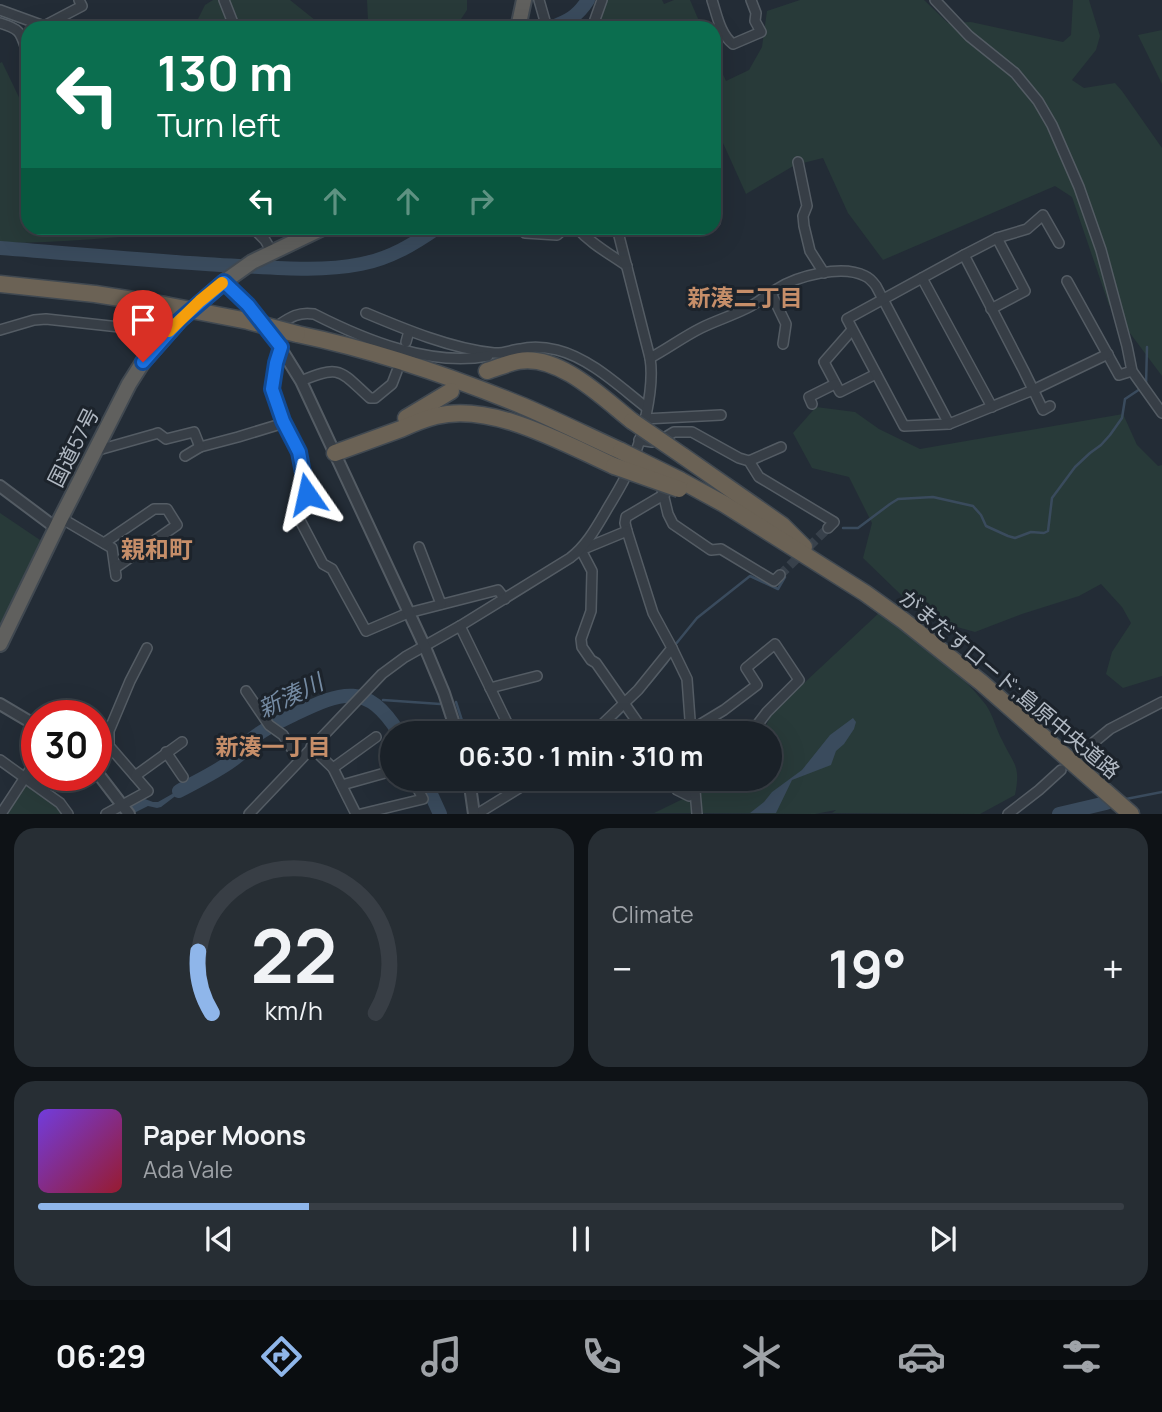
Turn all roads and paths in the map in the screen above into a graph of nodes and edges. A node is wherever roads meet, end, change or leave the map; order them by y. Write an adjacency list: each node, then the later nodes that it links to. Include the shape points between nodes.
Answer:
1 (79, 0): 11 (street, via 82,6)
2 (224, 0): 12 (street)
3 (524, 0): 13 (highway)
4 (539, 0): 14 (street)
5 (602, 0): 15 (street)
6 (712, 0): 16 (street)
7 (751, 0): 18 (street, via 761,32 733,44)
8 (935, 0): 52 (street, via 969,36 1015,73 1052,125 1101,250)
9 (0, 10): 10 (street)
10 (30, 21)
11 (54, 21)
12 (232, 21)
13 (520, 21)
14 (545, 21)
15 (594, 21)
16 (719, 21)
17 (0, 23): 19 (street)
18 (721, 26)
19 (21, 34)
20 (798, 162): 30 (street, via 807,205 804,226 810,251)
21 (259, 235): 27 (street)
22 (308, 235): 27 (highway, 国道57号)
23 (584, 235): 29 (street)
24 (619, 235): 29 (street)
25 (997, 238): 26 (street, via 1027,229 1043,215); 28 (street); 37 (street, via 1027,295)
26 (1059, 243)
27 (272, 252): 33 (highway, 国道57号)
28 (964, 255): 31 (street); 37 (street)
29 (627, 266): 49 (street)
30 (824, 273): 35 (street); 36 (street, via 862,274)
31 (922, 278): 36 (street); 60 (street)
32 (1067, 281): 48 (street)
33 (224, 282): 41 (street); 43 (highway, 国道57号)
34 (0, 284): 73 (highway, がまだすロード;島原中央道路, bridge, via 165,304 347,345 522,406)
35 (771, 293): 45 (street, via 786,324); 49 (street)
36 (884, 299): 40 (street, via 847,319); 66 (street)
37 (991, 309): 56 (street)
38 (366, 313): 42 (street)
39 (0, 330): 43 (street, via 46,319 147,330)
40 (852, 330): 53 (street); 55 (street, via 824,362)
41 (270, 331): 46 (street); 47 (street, via 305,312 375,341 437,358)
42 (409, 331): 44 (street); 47 (street)
43 (164, 337): 71 (highway, 国道57号, via 129,384)
44 (406, 342)
45 (783, 344)
46 (281, 347): 54 (street); 65 (street, via 272,389)
47 (498, 354): 61 (street, via 535,347 569,354)
48 (1108, 354): 52 (street, via 1119,375); 56 (street)
49 (650, 358): 61 (street)
50 (397, 371): 54 (street, via 391,384 374,398 339,373 327,371)
51 (487, 371): 64 (highway, via 520,360 544,362)
52 (1132, 371): 62 (street)
53 (876, 374): 55 (street, via 840,392); 66 (street, via 904,426)
54 (301, 381): 70 (street)
55 (835, 384): 58 (street, via 809,397)
56 (1033, 390): 59 (street, via 1043,410); 60 (street)
57 (451, 391): 70 (highway)
58 (812, 404)
59 (1051, 406)
60 (992, 407): 66 (street)
61 (647, 408): 64 (street)
62 (1162, 413)
63 (721, 415): 64 (street)
64 (638, 420): 67 (street); 84 (highway, bridge, via 782,525)
65 (284, 423): 68 (street); 88 (street, via 299,452 307,494 293,507 366,631)
66 (949, 424)
67 (639, 440): 74 (street, via 652,442 674,432 692,432); 75 (street)
68 (200, 447): 71 (street, via 194,432 166,439 159,433); 72 (street)
69 (781, 447): 74 (street)
70 (343, 450): 73 (highway, via 457,413 499,418); 88 (street)
71 (95, 451): 78 (highway, 国道57号)
72 (185, 456)
73 (617, 458): 77 (highway, がまだすロード;島原中央道路, bridge)
74 (749, 461): 79 (street, via 759,477 834,522)
75 (631, 466): 77 (street); 83 (street)
76 (0, 486): 78 (street)
77 (674, 488): 80 (street, via 626,517); 84 (highway, がまだすロード;島原中央道路, via 724,504); 85 (street, via 670,519 677,528 774,581)
78 (58, 523): 81 (street); 90 (highway, 国道57号)
79 (828, 528)
80 (628, 531): 83 (street); 93 (street, via 653,612)
81 (104, 543): 81 (street, via 112,548 116,572 177,525 167,509 154,509)
82 (419, 547): 87 (street)
83 (581, 550): 86 (street); 99 (street, via 592,571 591,611 582,647)
84 (823, 567): 142 (highway, がまだすロード;島原中央道路, via 945,652)
85 (780, 575)
86 (505, 599): 87 (street, via 498,590); 89 (street)
87 (441, 604): 88 (street)
88 (408, 612): 91 (street)
89 (460, 626): 91 (street); 95 (street)
90 (0, 644)
91 (424, 645): 101 (street); 111 (street, via 382,674)
92 (148, 648): 108 (street)
93 (672, 648): 99 (street); 105 (street, via 687,679)
94 (537, 676): 95 (street)
95 (491, 688): 102 (street)
96 (246, 691): 116 (street)
97 (1162, 702): 114 (street, via 1110,729)
98 (0, 704): 100 (street)
99 (624, 704): 103 (street); 104 (street)
100 (21, 716)
101 (453, 721)
102 (506, 721)
103 (606, 721)
104 (636, 721)
105 (690, 721)
106 (707, 721): 107 (street, via 757,685 746,668 775,644 799,680)
107 (760, 721)
108 (112, 724)
109 (376, 737): 117 (street)
110 (183, 742): 113 (street)
111 (311, 747): 116 (street); 117 (street)
112 (112, 749): 121 (street)
113 (166, 752): 121 (street); 122 (street)
114 (1082, 752)
115 (0, 760): 119 (street)
116 (299, 760): 137 (street)
117 (333, 768): 124 (street)
118 (1061, 769): 141 (street)
119 (21, 774)
120 (380, 774): 124 (street)
121 (135, 776): 133 (street, via 148,791)
122 (183, 777)
123 (21, 783): 134 (street)
124 (342, 785): 138 (street)
125 (112, 790): 133 (street)
126 (44, 791): 135 (street)
127 (419, 791): 138 (street, via 423,799)
128 (471, 791): 139 (street)
129 (514, 791): 139 (street)
130 (679, 791): 132 (street)
131 (695, 791): 140 (street)
132 (689, 796)
133 (126, 807): 136 (street)
134 (1, 814)
135 (68, 814)
136 (106, 814)
137 (249, 814)
138 (359, 814)
139 (476, 814)
140 (696, 814)
141 (1008, 814)
142 (1131, 814)

